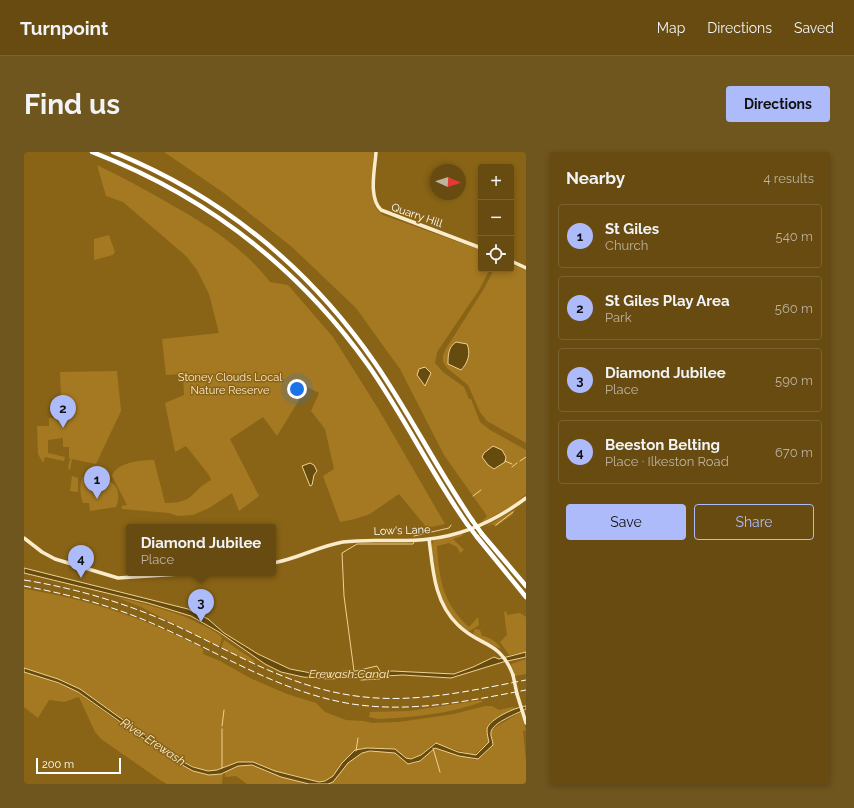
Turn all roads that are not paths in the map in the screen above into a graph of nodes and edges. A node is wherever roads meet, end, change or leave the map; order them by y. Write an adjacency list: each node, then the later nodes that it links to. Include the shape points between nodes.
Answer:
1 (92, 152): 13 (highway, bridge, via 156,180 206,208 255,244 298,282 332,319 368,365 435,477 467,524)
2 (112, 152): 12 (highway, bridge, via 176,181 220,208 268,244 308,280 375,363 472,520)
3 (376, 152): 4 (street, Quarry Hill, via 374,196 380,210)
4 (478, 247)
5 (514, 262): 6 (street)
6 (526, 268)
7 (526, 498): 9 (street, Low's Lane, via 483,524)
8 (24, 538): 11 (street, via 55,559 118,578)
9 (429, 539): 10 (street, Low's Lane, via 341,542); 14 (street, bridge, via 437,590 446,610 462,629 494,647 503,656 512,675)
10 (276, 562)
11 (149, 576)
12 (526, 586)
13 (526, 597)
14 (526, 723)

